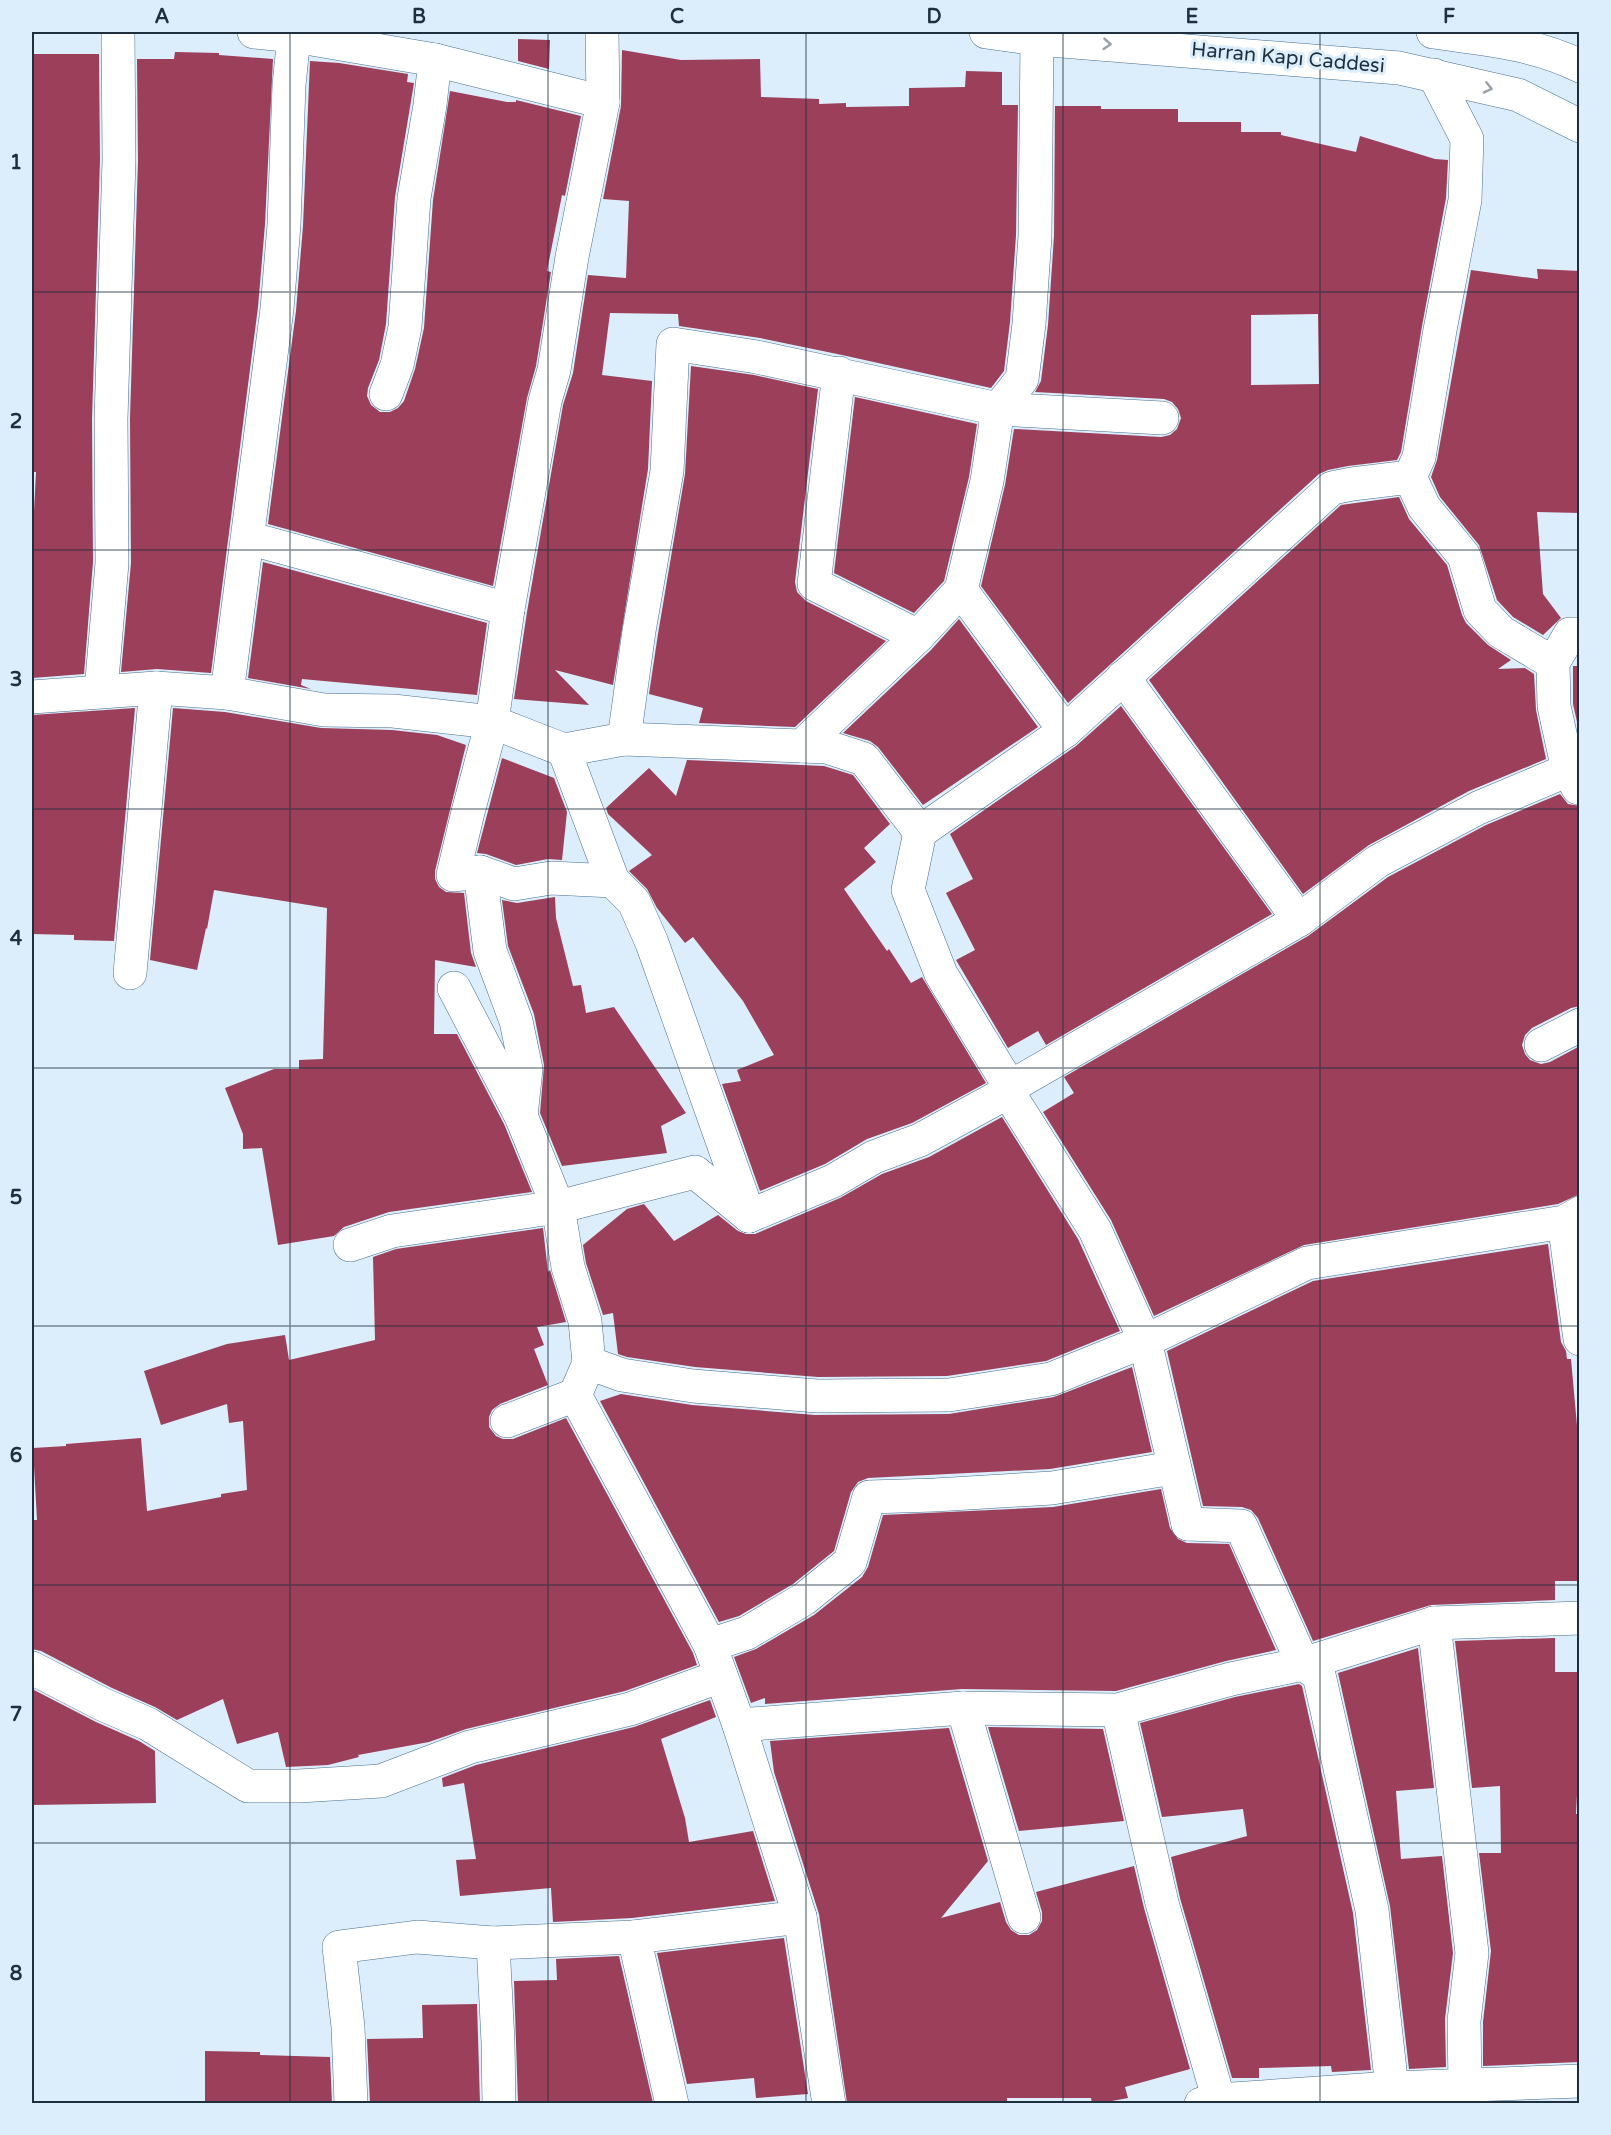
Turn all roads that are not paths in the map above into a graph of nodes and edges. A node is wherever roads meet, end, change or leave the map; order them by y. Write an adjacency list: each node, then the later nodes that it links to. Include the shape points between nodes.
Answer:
1 (118, 32): 26 (street, via 112,563)
2 (254, 32): 6 (street)
3 (602, 32): 11 (street)
4 (986, 32): 7 (street, Harran Kapı Caddesi)
5 (1433, 32): 9 (street, via 1506,42)
6 (294, 36): 8 (street); 18 (street, via 277,309)
7 (1037, 39): 10 (street, Harran Kapı Caddesi, one-way to 10, via 1355,64); 15 (street, via 1035,236 1029,324 1022,379)
8 (435, 60): 11 (street); 14 (street, via 414,198 405,327)
9 (1580, 66)
10 (1434, 75): 12 (street, Harran Kapı Caddesi, one-way to 12, via 1518,96); 17 (street, via 1467,139 1465,200 1419,456)
11 (603, 102): 20 (street)
12 (1580, 126)
13 (839, 373): 15 (street); 22 (street, via 814,584); 31 (street, via 673,344 667,471)
14 (386, 394)
15 (998, 409): 16 (street); 19 (street, via 987,481)
16 (1162, 418)
17 (1410, 477): 23 (street, via 1424,507 1464,556 1480,610 1501,632); 24 (street, via 1332,488)
18 (248, 538): 20 (street); 27 (street)
19 (961, 590): 22 (street); 30 (street)
20 (508, 609): 29 (street)
21 (1580, 634): 23 (street, via 1570,634)
22 (918, 636): 32 (street)
23 (1553, 663): 34 (street, via 1554,706)
24 (1124, 677): 30 (street); 38 (street)
25 (156, 688): 26 (street); 27 (street); 39 (street)
26 (101, 691): 28 (street)
27 (227, 693): 29 (street, via 324,710 393,711)
28 (32, 697)
29 (492, 722): 33 (street); 36 (street, via 453,875)
30 (1065, 731): 35 (street)
31 (624, 739): 32 (street); 33 (street)
32 (802, 746): 35 (street, via 827,747 864,759)
33 (564, 750): 37 (street)
34 (1574, 780): 38 (street, via 1478,808 1378,861)
35 (920, 832): 43 (street, via 908,890 941,974)
36 (480, 872): 37 (street, via 514,884 551,878); 44 (street, via 490,951 516,1021 526,1069)
37 (613, 881): 46 (street, via 634,902 652,943)
38 (1299, 920): 43 (street)
39 (130, 973)
40 (454, 988): 44 (street)
41 (1580, 1025): 42 (street)
42 (1541, 1045)
43 (1009, 1089): 46 (street, via 920,1140 874,1157 833,1181); 50 (street, via 1095,1230)
44 (522, 1116): 45 (street)
45 (558, 1207): 46 (street, via 695,1172); 48 (street, via 392,1231); 51 (street, via 568,1267 585,1321)
46 (749, 1216)
47 (1572, 1217): 49 (street); 50 (street, via 1307,1263)
48 (350, 1245)
49 (1580, 1339)
50 (1144, 1341): 51 (street, via 1051,1378 949,1395 817,1396 693,1386 622,1375); 54 (street)
51 (589, 1363): 52 (street)
52 (575, 1395): 53 (street); 57 (street)
53 (507, 1421)
54 (1173, 1468): 57 (street, via 1052,1488 869,1497 850,1562 804,1599 747,1633); 58 (street, via 1188,1524 1241,1526)
55 (1580, 1618): 56 (street)
56 (1434, 1623): 58 (street); 70 (street, via 1473,1953 1464,2021)
57 (710, 1645): 60 (street)
58 (1303, 1664): 62 (street); 69 (street, via 1318,1675 1372,1910)
59 (32, 1668): 60 (street, via 148,1724 248,1786 381,1781 470,1746 630,1709)
60 (721, 1676): 63 (street)
61 (963, 1708): 62 (street); 63 (street); 65 (street)
62 (1118, 1710): 71 (street)
63 (739, 1725): 64 (street)
64 (800, 1917): 66 (street); 75 (street)
65 (1024, 1917)
66 (634, 1937): 67 (street); 74 (street)
67 (493, 1943): 72 (street, via 417,1937 339,1947); 73 (street)
68 (1580, 2081): 70 (street)
69 (1392, 2088): 70 (street); 71 (street)
70 (1467, 2094)
71 (1213, 2102)
72 (351, 2103)
73 (499, 2103)
74 (672, 2103)
75 (829, 2103)

